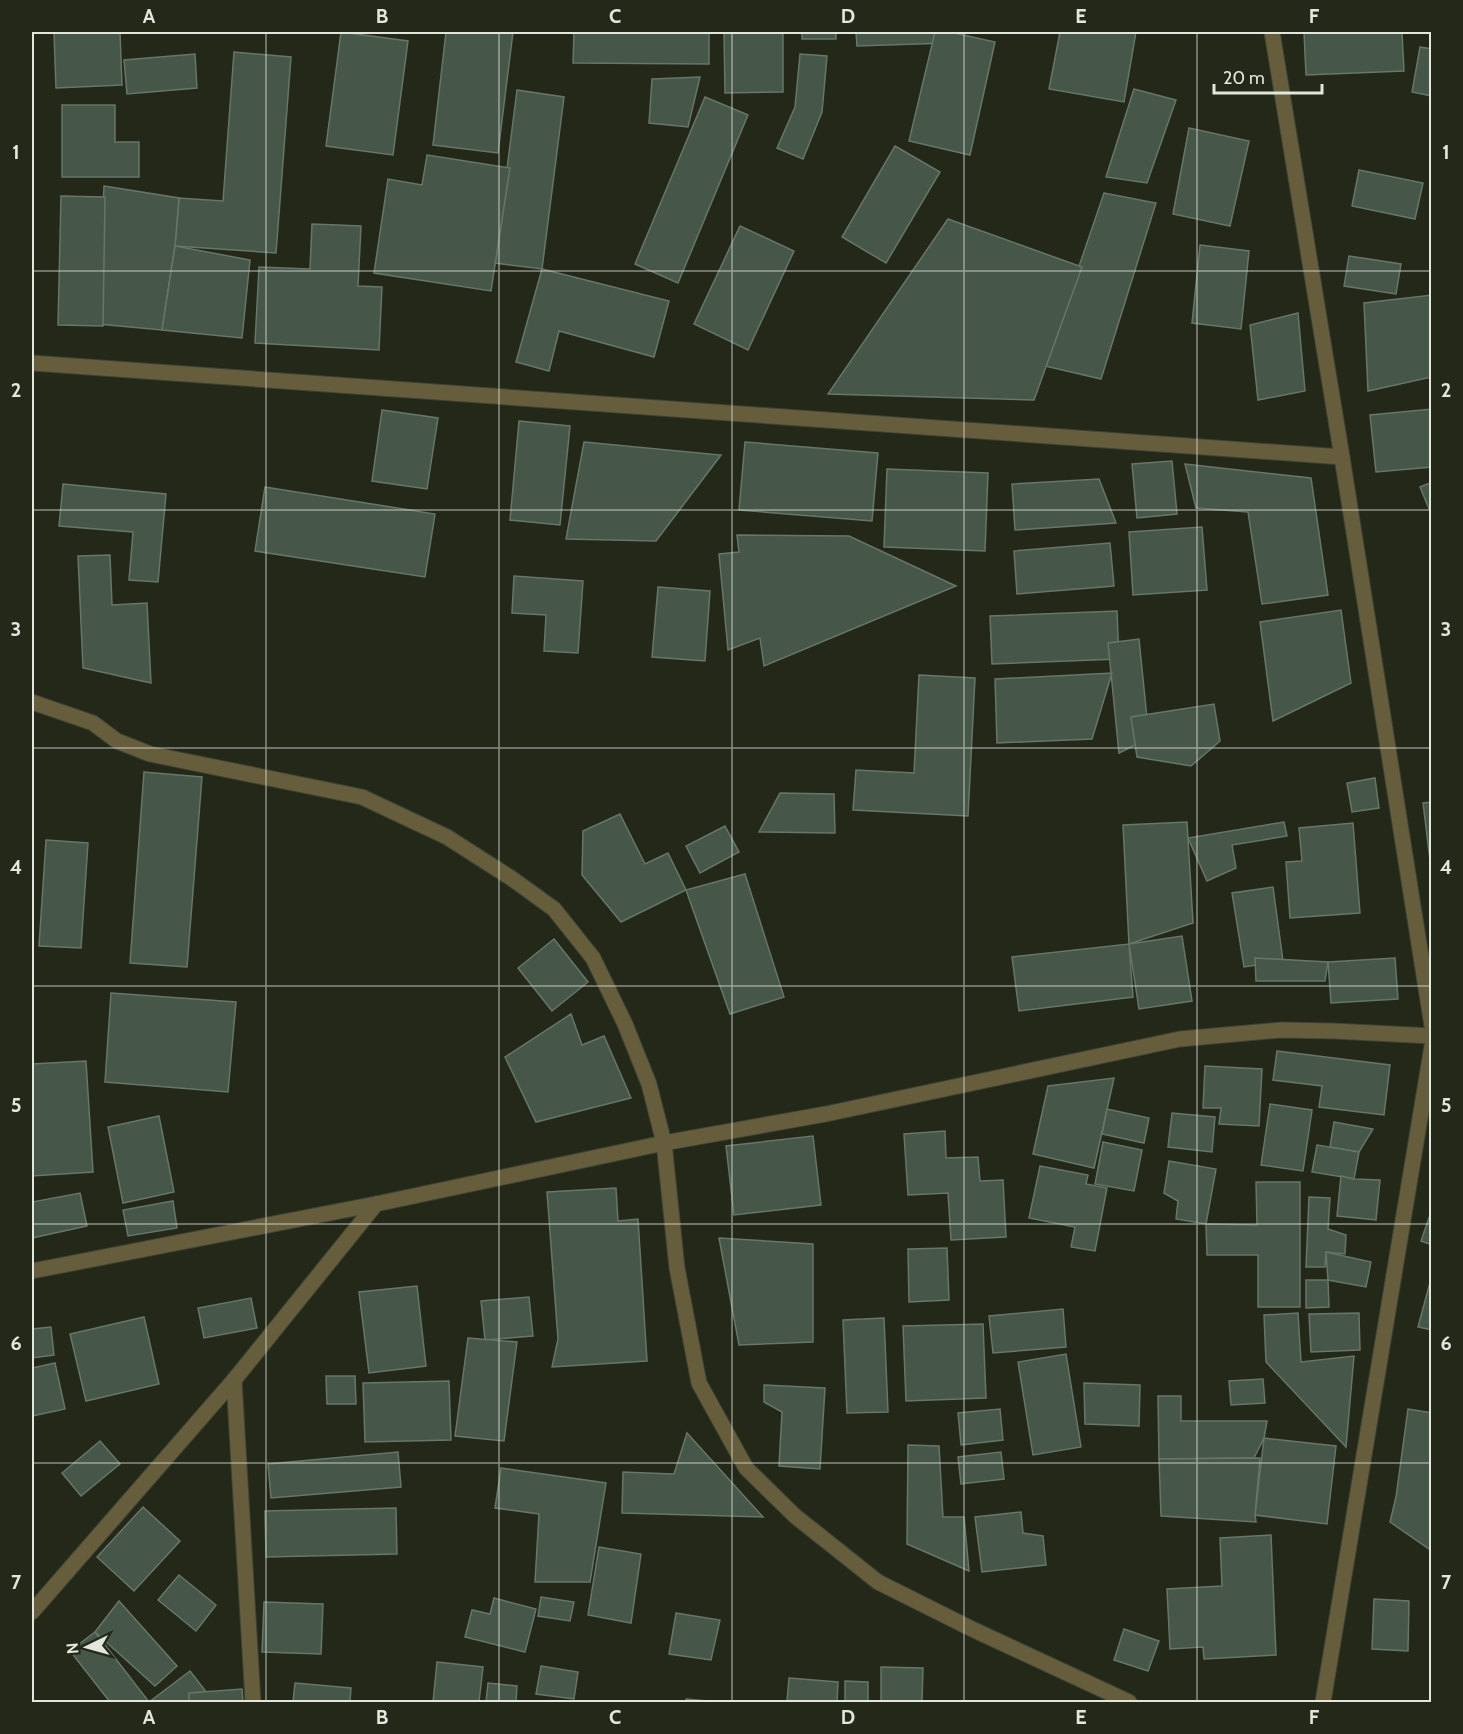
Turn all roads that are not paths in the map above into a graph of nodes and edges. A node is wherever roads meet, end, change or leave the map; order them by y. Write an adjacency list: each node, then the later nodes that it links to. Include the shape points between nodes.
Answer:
1 (1272, 32): 3 (street)
2 (32, 363): 3 (street)
3 (1342, 457): 5 (street)
4 (32, 702): 8 (street, via 93,723 117,741 150,754 362,797 447,837 511,878 554,909 593,958 649,1083)
5 (1431, 1026)
6 (1431, 1036): 8 (street, via 1281,1030 1180,1039 826,1114)
7 (1431, 1047): 15 (street)
8 (664, 1143): 9 (street); 14 (street, via 677,1268 699,1383 746,1468 795,1516 878,1582)
9 (376, 1204): 10 (street); 11 (street)
10 (32, 1271)
11 (234, 1380): 12 (street); 13 (street)
12 (32, 1612)
13 (253, 1702)
14 (1129, 1702)
15 (1323, 1702)

